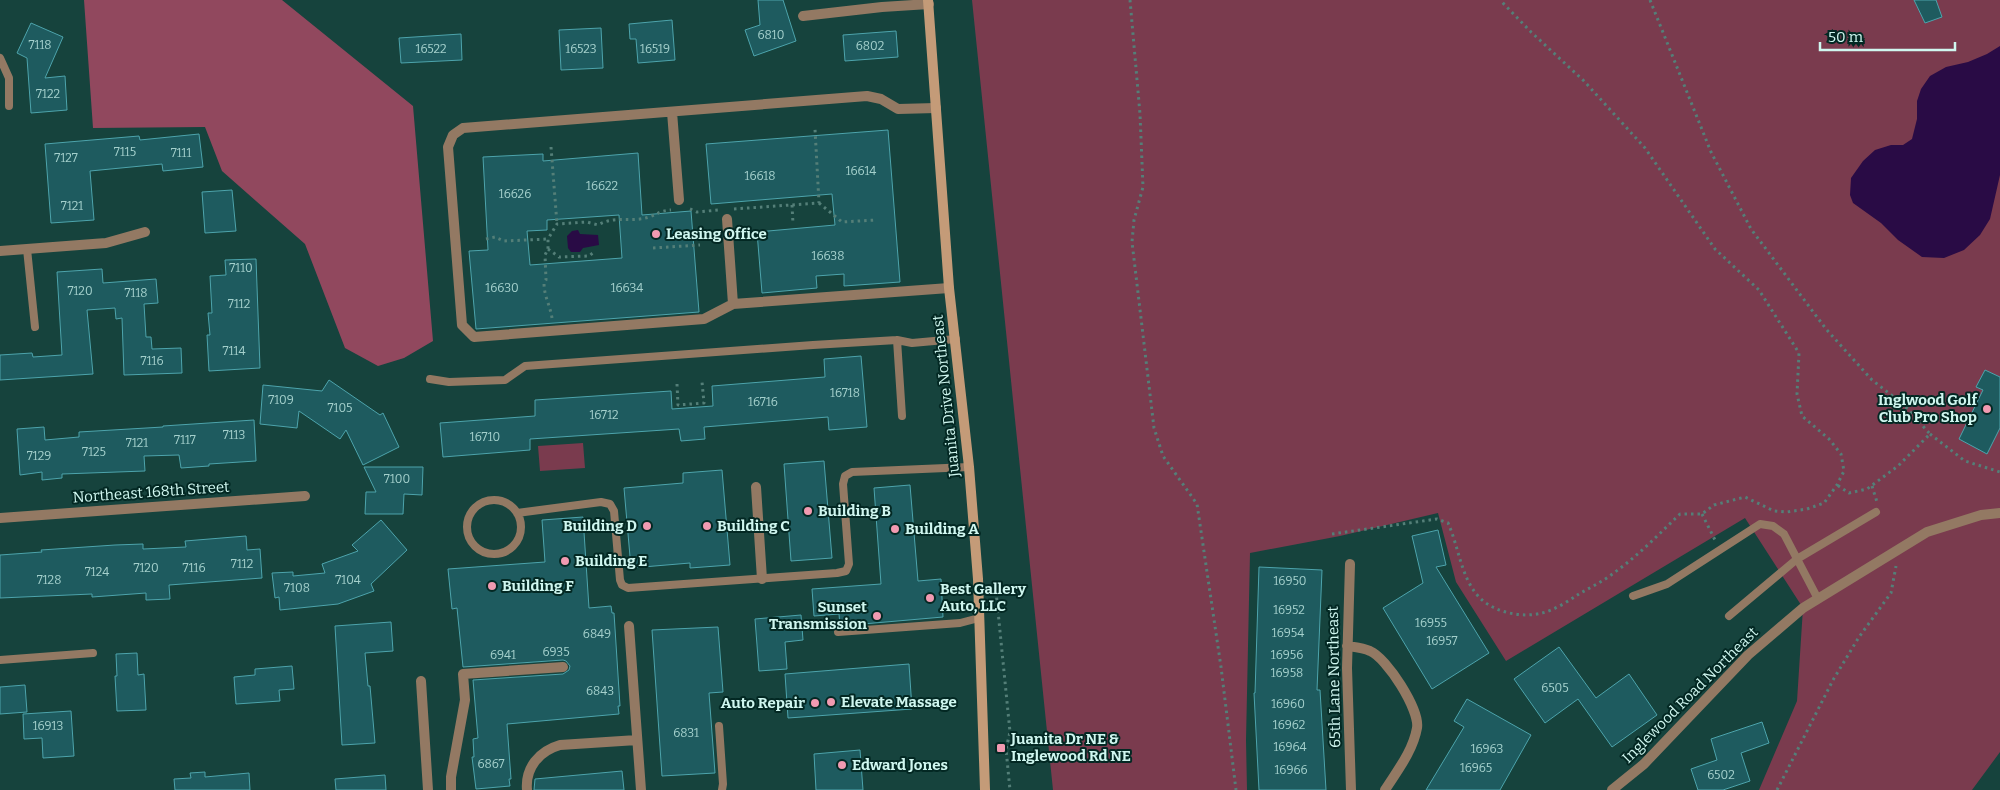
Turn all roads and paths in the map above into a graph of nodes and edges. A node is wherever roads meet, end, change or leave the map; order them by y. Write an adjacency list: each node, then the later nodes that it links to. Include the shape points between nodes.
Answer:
1 (1130, 0): 77 (path, via 1143,187 1132,242 1154,428 1162,456 1197,504)
2 (1500, 0): 42 (path, via 1584,81 1645,148 1715,249 1759,290 1798,353 1797,394 1802,416 1841,454 1844,471)
3 (1650, 0): 39 (path, via 1712,152 1751,229 1826,329 1872,380 1902,404)
4 (928, 2): 5 (street); 8 (main road, Juanita Drive Northeast)
5 (803, 16)
6 (0, 58): 7 (lane, via 9,78)
7 (9, 106)
8 (936, 108): 9 (street, via 898,109 881,99 867,96); 29 (main road, Juanita Drive Northeast)
9 (672, 112): 14 (street); 32 (street, via 463,128 453,135 448,148 462,325 474,337)
10 (815, 129): 12 (path)
11 (551, 147): 18 (path)
12 (819, 203): 13 (path); 17 (path, via 842,222)
13 (792, 205): 15 (path); 19 (path)
14 (679, 207): 16 (path); 18 (path, via 649,217 608,220 598,225 587,222)
15 (732, 209)
16 (725, 215): 30 (street)
17 (876, 220)
18 (557, 224): 22 (path)
19 (794, 224)
20 (145, 232): 25 (street, via 106,242)
21 (486, 239): 22 (path)
22 (548, 239): 26 (path)
23 (700, 245): 24 (path)
24 (653, 248)
25 (27, 249): 27 (street); 31 (lane)
26 (548, 249): 28 (path, via 559,257 589,256); 32 (path, via 544,295 550,306)
27 (0, 250)
28 (594, 252)
29 (950, 288): 30 (street); 33 (main road, Juanita Drive Northeast)
30 (734, 304): 32 (street, via 704,319)
31 (34, 328)
32 (553, 331)
33 (956, 339): 34 (lane, via 912,343); 40 (main road, Juanita Drive Northeast)
34 (897, 340): 35 (lane, via 525,366 504,380 449,382); 38 (lane)
35 (430, 379)
36 (702, 382): 37 (path, via 704,403 678,405)
37 (677, 384)
38 (902, 416)
39 (1930, 434): 41 (path, via 1965,461); 42 (path, via 1898,466 1866,490 1849,493)
40 (969, 467): 55 (lane, via 852,472 843,484 849,564 846,571); 60 (main road, Juanita Drive Northeast)
41 (2000, 472)
42 (1837, 485): 47 (path, via 1824,502 1807,509 1774,511 1745,497 1714,506)
43 (756, 487): 55 (street)
44 (305, 496): 49 (street, Northeast 168th Street)
45 (1876, 512): 53 (lane)
46 (517, 513): 46 (lane, via 508,503 497,500 477,506 467,524 472,544 491,555 511,549 521,530); 55 (lane, via 601,502 610,504 614,511 620,580 628,588)
47 (1702, 514): 50 (path, via 1680,514 1614,574 1543,613 1521,616 1493,607 1481,598 1466,576 1448,523 1438,520); 51 (path)
48 (2000, 514): 52 (street, Inglewood Road Northeast, via 1981,516 1927,532)
49 (0, 518)
50 (1332, 534)
51 (1720, 550): 53 (lane, via 1760,524 1773,526 1784,534); 56 (lane, via 1667,584)
52 (1896, 550): 57 (street, Inglewood Road Northeast); 81 (path, via 1896,573 1891,593 1833,680)
53 (1797, 559): 57 (lane); 59 (lane)
54 (1350, 564): 63 (street, 65th Lane Northeast)
55 (762, 579)
56 (1633, 596)
57 (1818, 599): 80 (street, Inglewood Road Northeast, via 1748,655 1644,764)
58 (999, 606): 76 (path, via 1010,732 1006,749)
59 (1729, 616)
60 (979, 618): 62 (lane, via 960,623); 75 (main road, Juanita Drive Northeast)
61 (629, 626): 69 (street)
62 (838, 632)
63 (1347, 646): 78 (street, 65th Lane Northeast); 79 (street, via 1370,650 1386,663 1413,707 1418,726 1411,748)
64 (92, 653): 65 (lane)
65 (0, 660)
66 (563, 667): 71 (street, via 462,674 465,700 451,777)
67 (421, 681): 70 (street)
68 (719, 726): 74 (lane)
69 (637, 740): 72 (street, via 551,747 534,762); 73 (street)
70 (428, 790)
71 (452, 790)
72 (527, 790)
73 (640, 790)
74 (722, 790)
75 (986, 790)
76 (1010, 790)
77 (1236, 790)
78 (1351, 790)
79 (1385, 790)
80 (1612, 790)
81 (1777, 790)

